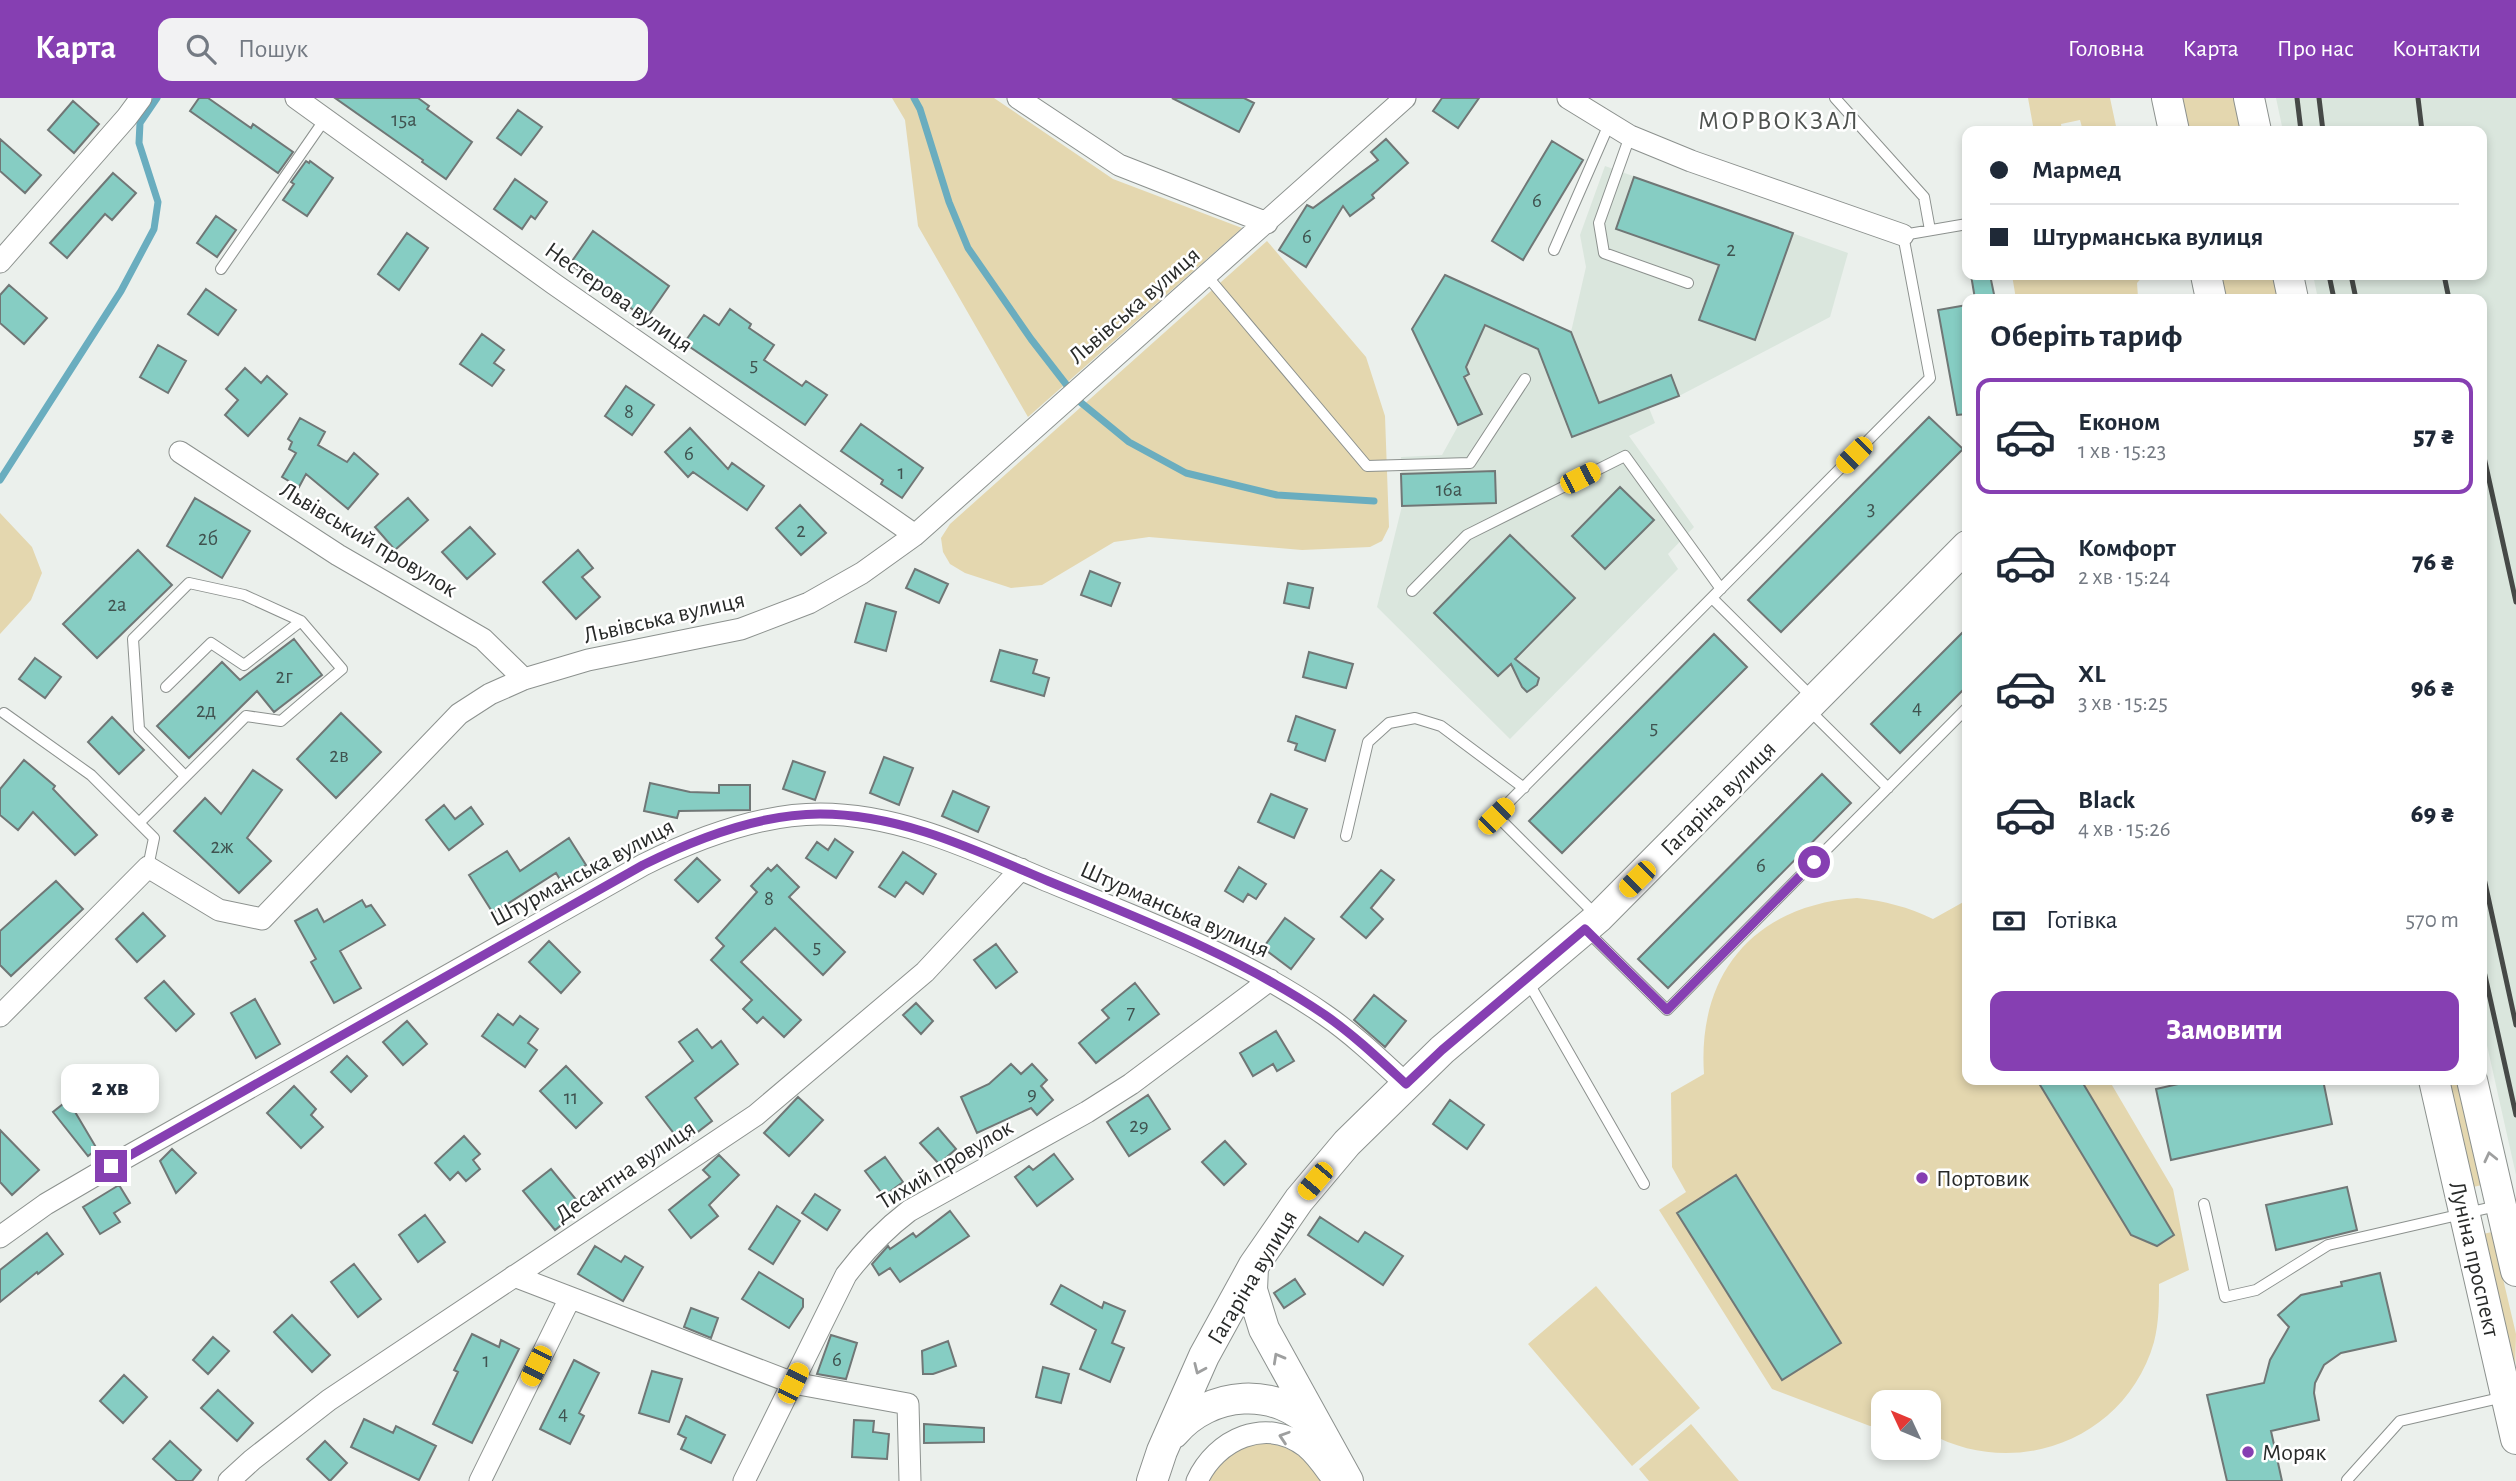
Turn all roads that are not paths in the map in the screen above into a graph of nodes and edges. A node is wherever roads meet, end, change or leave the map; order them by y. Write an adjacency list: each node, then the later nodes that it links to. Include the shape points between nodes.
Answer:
1 (141, 98): 19 (street)
2 (296, 98): 9 (street, Нестерова вулиця)
3 (1018, 98): 14 (street, via 1119,164)
4 (1405, 98): 14 (street, Львівська вулиця)
5 (1569, 98): 10 (street)
6 (1835, 98): 16 (lane, via 1924,197)
7 (2167, 98): 11 (street)
8 (2249, 98): 12 (street)
9 (325, 119): 20 (lane); 25 (street, Нестерова вулиця)
10 (1610, 122): 13 (street); 18 (lane)
11 (2173, 126)
12 (2255, 126)
13 (1630, 136): 17 (street); 22 (lane, via 1599,223 1604,253)
14 (1267, 223): 21 (street, Львівська вулиця)
15 (1962, 225): 16 (lane)
16 (1930, 230): 17 (lane)
17 (1903, 235): 28 (lane, via 1930,378)
18 (1554, 250)
19 (0, 262)
20 (221, 269)
21 (1208, 276): 23 (lane, via 1367,466 1470,463); 25 (street, Львівська вулиця)
22 (1688, 283)
23 (1525, 379)
24 (180, 452): 30 (street, Львівський провулок, via 338,555 482,639)
25 (915, 535): 30 (street, Львівська вулиця, via 809,603 741,629 588,660)
26 (1962, 551): 32 (street, Гагаріна вулиця)
27 (1412, 591): 28 (lane, via 1467,535 1625,456)
28 (1716, 593): 32 (lane); 36 (lane)
29 (301, 621): 31 (lane, via 243,665 211,643); 35 (lane, via 342,669 281,721 246,716); 35 (lane, via 244,595 189,583 133,639 139,729)
30 (524, 679): 40 (street, Львівська вулиця, via 459,714 262,919 219,910)
31 (166, 687)
32 (1811, 704): 37 (lane); 42 (street, Гагаріна вулиця)
33 (4, 713): 38 (lane, via 91,775)
34 (1962, 713): 37 (lane)
35 (185, 776): 38 (lane)
36 (1524, 788): 39 (lane, via 1441,726 1415,718 1389,723 1368,742); 42 (lane, via 1496,816)
37 (1888, 788): 42 (lane, via 1667,1010)
38 (139, 823): 40 (lane, via 154,838)
39 (1346, 836)
40 (148, 867): 45 (street)
41 (1021, 869): 43 (street, Штурманська вулиця, via 1207,948); 53 (street, Штурманська вулиця, via 927,832 874,818 819,814 782,818 697,840 643,865 111,1166); 56 (street, Десантна вулиця, via 925,972 756,1115)
42 (1592, 923): 44 (street, Гагаріна вулиця)
43 (1270, 980): 46 (street, Штурманська вулиця, via 1326,1015); 58 (street, Тихий провулок, via 1131,1084 885,1229 846,1275)
44 (1527, 980): 46 (street, Гагаріна вулиця); 49 (lane)
45 (0, 1016)
46 (1406, 1084): 54 (street, Гагаріна вулиця, via 1347,1143)
47 (2435, 1085): 52 (street, Луніна проспект)
48 (2473, 1085): 51 (street, Луніна проспект, one-way to 48)
49 (1644, 1184)
50 (2204, 1204): 52 (lane, via 2225,1297 2256,1290 2328,1245)
51 (2501, 1206): 52 (lane); 55 (street, Луніна проспект)
52 (2464, 1214): 59 (street, Луніна проспект)
53 (0, 1237)
54 (1254, 1265): 60 (street, one-way to 54, via 1264,1329 1252,1290); 62 (street, Гагаріна вулиця, one-way to 62, via 1204,1356)
55 (2516, 1271)
56 (514, 1276): 57 (street); 64 (street, Десантна вулиця, via 329,1399)
57 (570, 1298): 58 (street); 65 (street)
58 (793, 1383): 66 (street, Тихий провулок); 67 (street, via 908,1404)
59 (2511, 1396): 61 (street, Луніна проспект); 63 (lane, via 2400,1421)
60 (1324, 1439): 62 (street, via 1308,1420 1287,1407 1264,1399 1240,1398 1194,1414); 72 (street)
61 (2516, 1439)
62 (1162, 1451): 68 (street, Гагаріна вулиця); 69 (street)
63 (2347, 1480)
64 (229, 1481)
65 (480, 1481)
66 (744, 1481)
67 (910, 1481)
68 (1152, 1481)
69 (1160, 1481)
70 (1197, 1481): 71 (street, one-way to 70, via 1305,1446 1290,1438 1258,1433 1226,1444 1213,1454)
71 (1334, 1481)
72 (1348, 1481)

